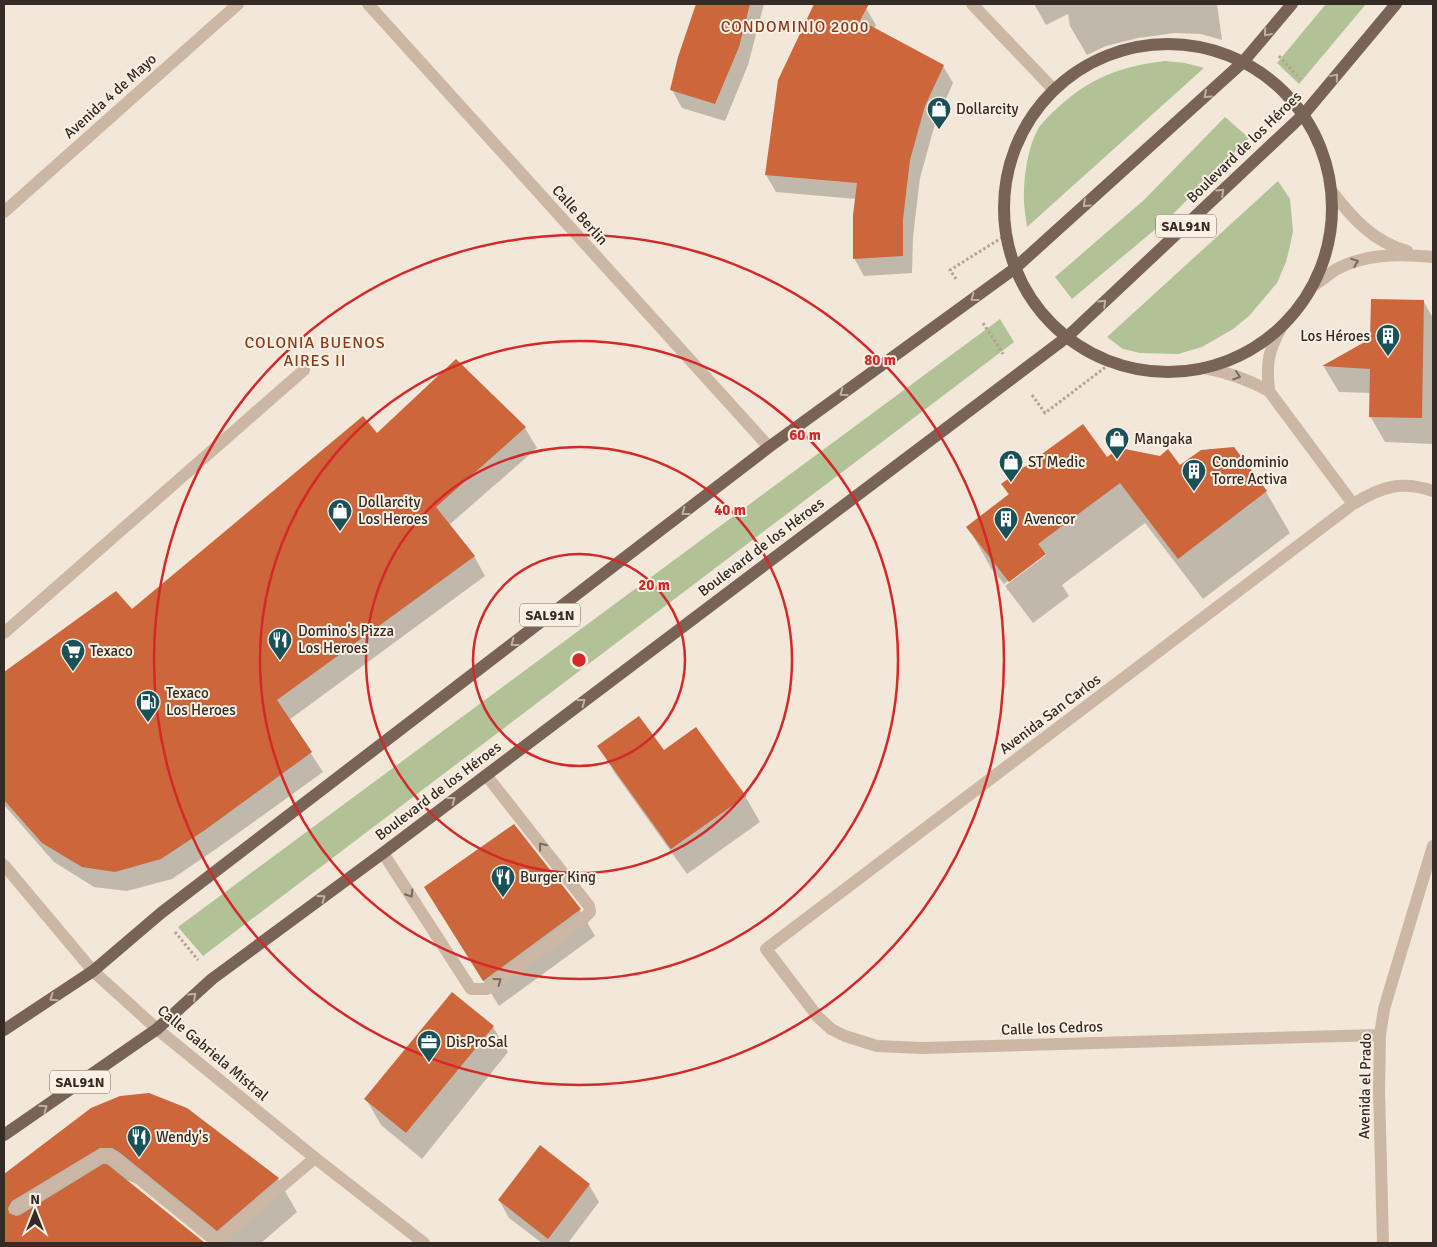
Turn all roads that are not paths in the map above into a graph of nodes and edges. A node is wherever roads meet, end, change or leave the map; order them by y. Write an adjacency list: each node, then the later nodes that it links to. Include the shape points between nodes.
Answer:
1 (238, 4): 10 (street, Avenida 4 de Mayo)
2 (368, 4): 19 (street, Calle Berlin)
3 (972, 4): 7 (street)
4 (1292, 4): 6 (main road, SAL91N, one-way to 6)
5 (1396, 4): 8 (main road, Boulevard de los Héroes / SAL91N, one-way to 5)
6 (1243, 62): 7 (main road, via 1195,47 1144,46 1095,61); 8 (main road, via 1277,84); 12 (main road, SAL91N, one-way to 12)
7 (1054, 90): 12 (main road, via 1026,120 1008,156 1000,196 1003,237)
8 (1304, 114): 9 (main road, via 1328,166); 15 (main road, Boulevard de los Héroes / SAL91N, one-way to 8)
9 (1333, 193): 11 (street, via 1371,234 1394,248); 13 (main road, via 1332,226 1326,257)
10 (4, 212)
11 (1427, 256): 13 (street, one-way to 11, via 1336,270 1363,259 1392,254)
12 (1014, 269): 15 (main road, via 1037,306); 19 (main road, SAL91N, one-way to 19)
13 (1313, 286): 14 (main road)
14 (1281, 328): 16 (main road, via 1245,353); 18 (street, via 1271,347)
15 (1067, 337): 16 (main road, via 1111,363 1155,371); 23 (main road, Boulevard de los Héroes / SAL91N, one-way to 15)
16 (1204, 368): 18 (street, one-way to 18, via 1241,377)
17 (304, 370): 22 (street)
18 (1268, 391): 21 (street)
19 (769, 447): 28 (main road, SAL91N, one-way to 28, via 161,913)
20 (1433, 490): 21 (street, via 1417,486 1381,489)
21 (1353, 504): 27 (street, Avenida San Carlos)
22 (4, 632)
23 (486, 775): 25 (main road, Boulevard de los Héroes / SAL91N, one-way to 23); 25 (street, one-way to 23, via 471,989 487,989 583,919 590,912 589,906)
24 (1433, 846): 31 (street, Avenida el Prado, via 1384,1009)
25 (383, 853): 29 (main road, Boulevard de los Héroes / SAL91N, one-way to 25, via 212,979)
26 (4, 865): 28 (street, Calle Gabriela Mistral)
27 (766, 949): 31 (street, Calle los Cedros, via 818,1017 831,1029 877,1046 922,1048)
28 (93, 971): 29 (street, Calle Gabriela Mistral); 30 (main road, SAL91N, one-way to 30)
29 (157, 1029): 32 (main road, Boulevard de los Héroes / SAL91N, one-way to 29); 33 (street, Calle Gabriela Mistral)
30 (4, 1030)
31 (1380, 1035): 37 (street, Avenida el Prado)
32 (4, 1135)
33 (315, 1158): 35 (street); 36 (street, Calle Gabriela Mistral)
34 (16, 1208): 35 (street, via 101,1156 109,1156)
35 (218, 1243)
36 (424, 1243)
37 (1383, 1243)

